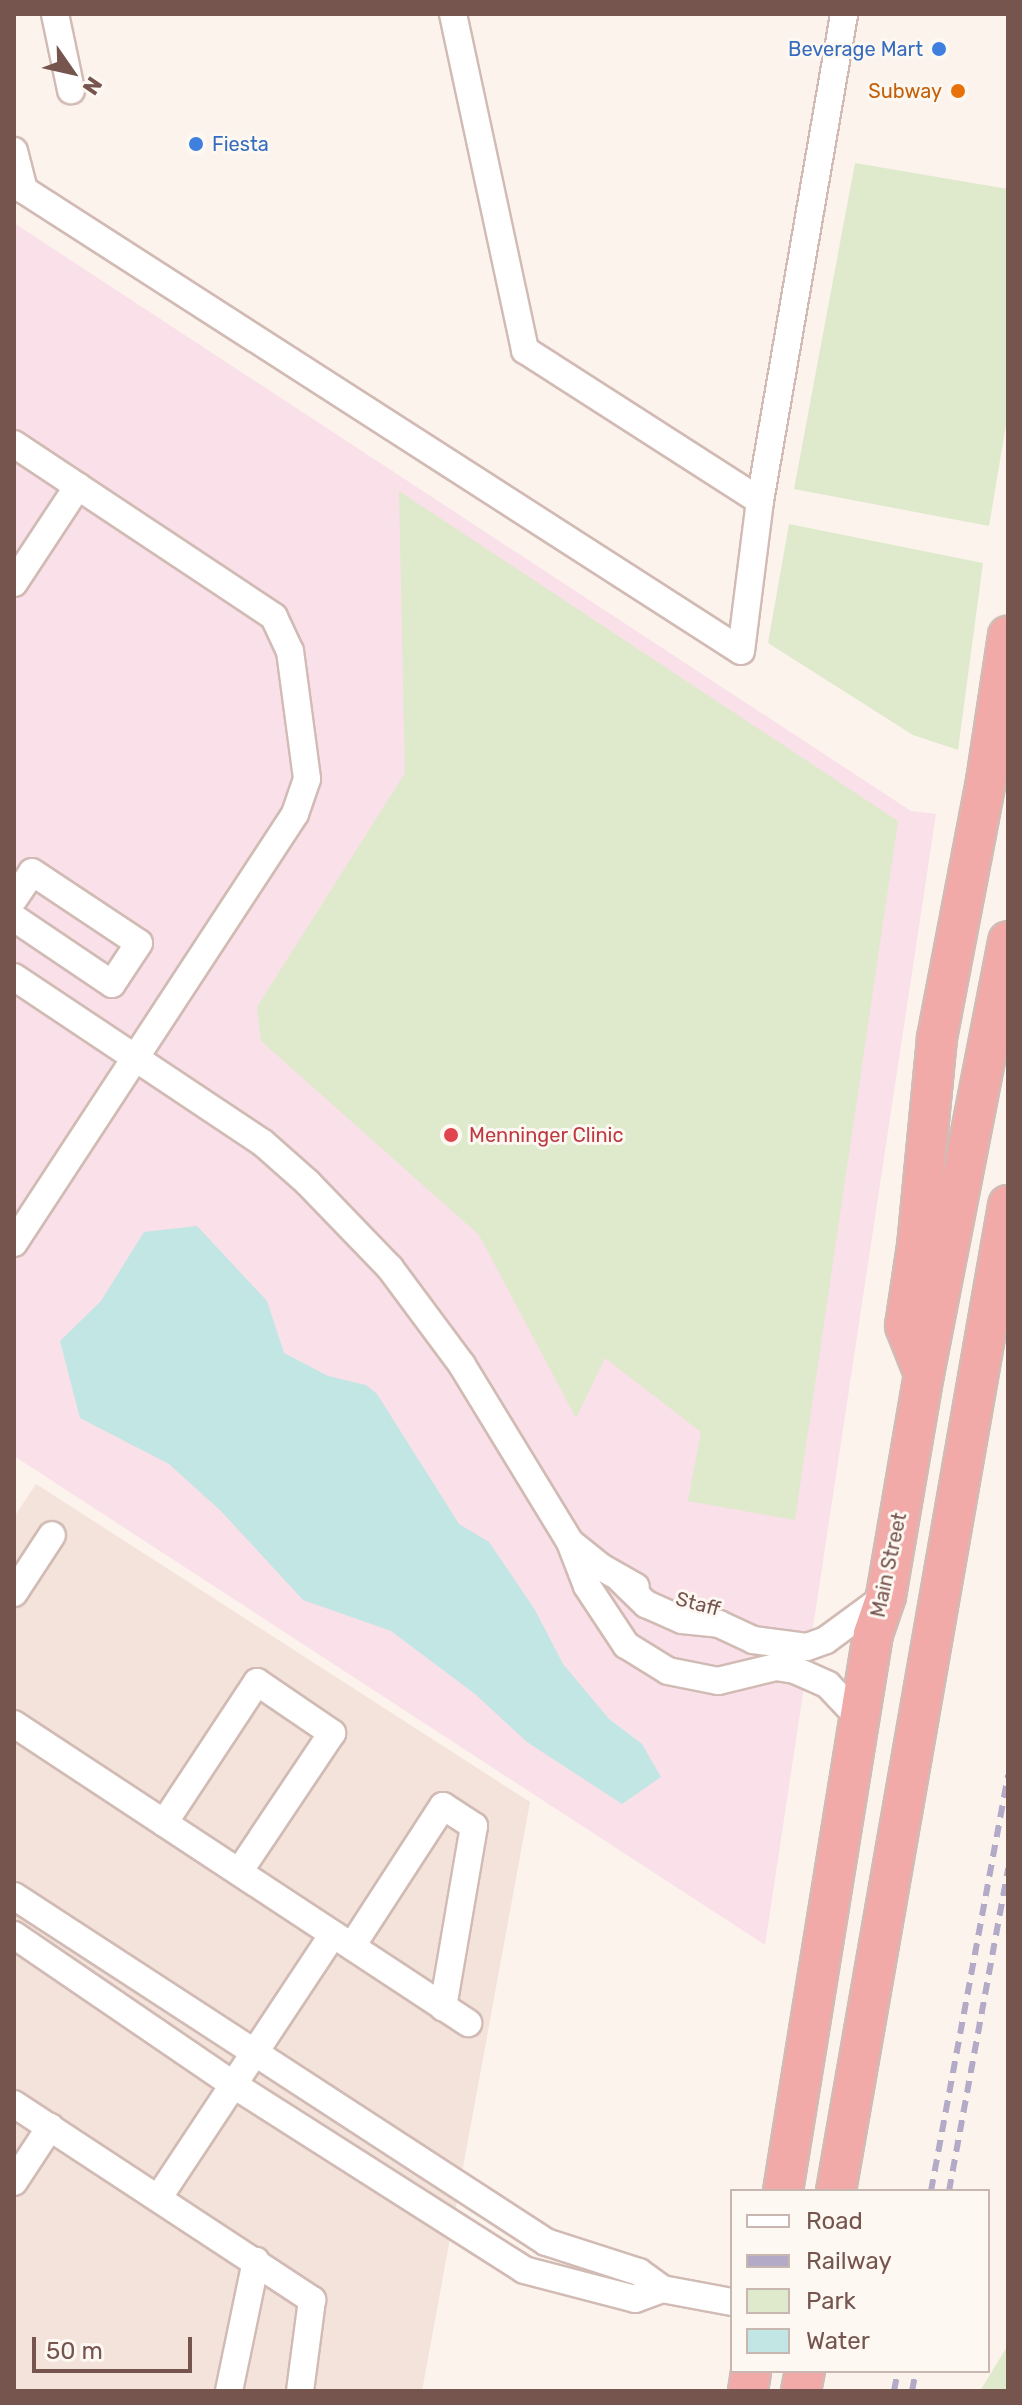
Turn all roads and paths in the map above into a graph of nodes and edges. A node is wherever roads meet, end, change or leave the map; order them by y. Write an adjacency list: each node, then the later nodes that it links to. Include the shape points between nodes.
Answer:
1 (55, 14): 4 (lane)
2 (453, 14): 8 (lane, via 525,350)
3 (844, 14): 8 (lane)
4 (71, 90)
5 (14, 151): 8 (lane, via 24,190 741,651)
6 (14, 444): 7 (lane)
7 (78, 486): 9 (lane); 17 (lane, via 274,617 290,651 307,779 295,814)
8 (760, 501)
9 (14, 583)
10 (14, 590): 11 (lane)
11 (14, 601)
12 (1008, 636): 21 (highway, via 937,1038 905,1326)
13 (14, 899): 14 (lane, via 32,872 139,943 112,984)
14 (14, 918)
15 (1008, 941): 21 (highway, Main Street)
16 (14, 977): 17 (lane)
17 (136, 1056): 19 (lane); 23 (lane, via 263,1143 390,1268 462,1365)
18 (1008, 1205): 26 (highway)
19 (14, 1243)
20 (1008, 1342): 26 (highway)
21 (924, 1374): 25 (highway, Main Street)
22 (52, 1535): 24 (lane)
23 (570, 1542): 27 (lane, Staff, via 621,1580 728,1612 761,1628); 27 (lane, via 575,1563 612,1628 633,1650 668,1671 718,1681 742,1678)
24 (14, 1593)
25 (886, 1596): 27 (lane, via 818,1644); 28 (highway, Main Street, via 873,1634)
26 (930, 1642): 43 (highway)
27 (770, 1656): 28 (lane, via 820,1680)
28 (862, 1721): 42 (highway, Main Street)
29 (14, 1724): 30 (lane)
30 (164, 1823): 31 (lane); 31 (lane, via 257,1682 332,1733)
31 (239, 1872): 34 (lane)
32 (14, 1896): 37 (lane)
33 (14, 1935): 38 (lane)
34 (342, 1940): 35 (lane); 35 (lane, via 443,1806 474,1826); 37 (lane)
35 (443, 2007): 36 (lane)
36 (468, 2023)
37 (254, 2054): 38 (lane); 46 (lane, via 546,2242 639,2272)
38 (234, 2085): 44 (lane); 46 (lane, via 524,2270 635,2299)
39 (14, 2104): 40 (lane)
40 (50, 2127): 41 (lane); 44 (lane)
41 (14, 2182)
42 (783, 2189)
43 (836, 2189)
44 (159, 2197): 45 (lane)
45 (256, 2261): 48 (lane); 49 (lane, via 312,2300)
46 (662, 2289): 47 (lane)
47 (730, 2302)
48 (229, 2391)
49 (300, 2391)

